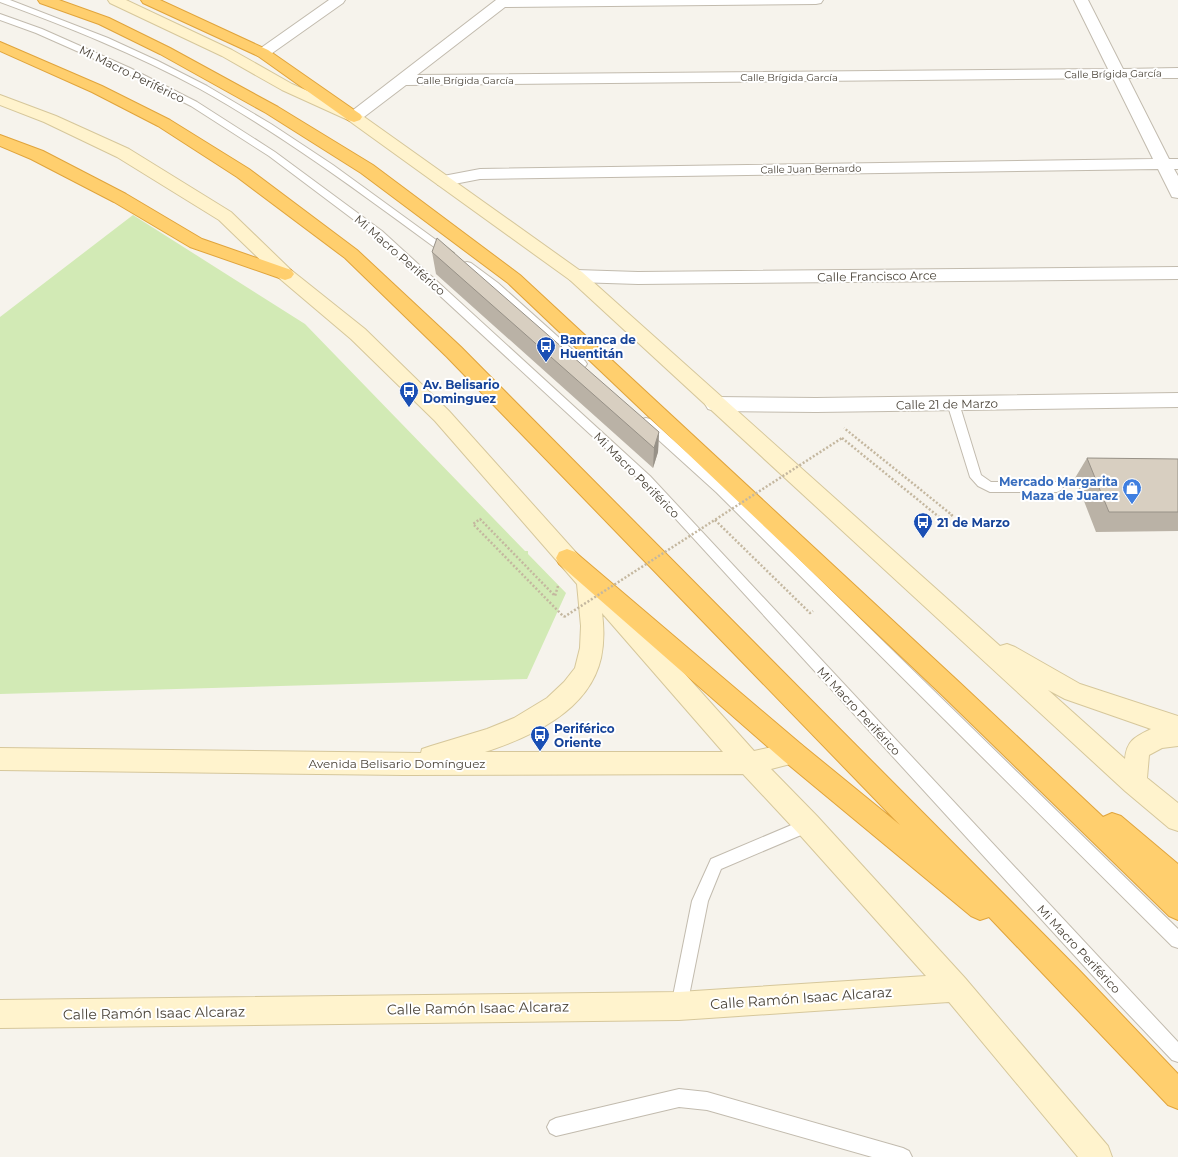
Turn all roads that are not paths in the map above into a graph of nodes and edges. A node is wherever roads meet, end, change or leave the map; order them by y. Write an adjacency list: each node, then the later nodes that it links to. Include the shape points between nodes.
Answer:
1 (2, 0): 24 (lane, Mi Macro Periférico, via 138,54 204,88 294,143 494,286)
2 (45, 0): 33 (highway, via 104,22 152,45 272,110 368,170 514,279)
3 (115, 0): 16 (street, via 227,53 288,87)
4 (148, 0): 11 (highway)
5 (338, 0): 11 (street)
6 (816, 0): 8 (street)
7 (1081, 0): 13 (street)
8 (503, 2): 14 (street)
9 (0, 17): 50 (lane, Mi Macro Periférico, via 39,31 127,70 194,104 272,154 378,233 646,479 1116,990)
10 (0, 46): 46 (highway, via 97,89 164,123 243,173 351,254 454,352)
11 (263, 53): 16 (highway)
12 (1178, 73): 13 (street, Calle Brígida García)
13 (1118, 74): 14 (street, Calle Brígida García); 18 (street)
14 (400, 80): 16 (street)
15 (0, 100): 22 (street, via 50,119 122,153 219,212)
16 (354, 117): 19 (street)
17 (0, 140): 22 (highway, via 37,155 120,198 196,243)
18 (1171, 164): 19 (street, Calle Juan Bernardo, via 480,174); 20 (street)
19 (444, 181): 23 (street)
20 (1178, 193)
21 (1178, 273): 23 (street, Calle Francisco Arce, via 638,278)
22 (285, 274): 30 (street, via 358,334 442,416)
23 (576, 276): 26 (street)
24 (589, 372)
25 (1178, 400): 27 (street, Calle 21 de Marzo)
26 (715, 404): 27 (street, Calle 21 de Marzo); 32 (street)
27 (953, 404): 29 (lane, via 976,477 982,483 990,487)
28 (637, 414): 45 (lane, via 720,489)
29 (1057, 487)
30 (567, 558): 31 (street); 36 (highway)
31 (588, 581): 38 (street); 39 (street, via 591,651 586,670 576,686 557,705 503,736)
32 (969, 632): 34 (street, via 1073,692); 40 (street)
33 (951, 689): 43 (highway); 44 (highway)
34 (1178, 728)
35 (1178, 735): 40 (street, via 1158,737 1138,749)
36 (793, 753): 38 (street, Avenida Belisario Domínguez); 46 (highway)
37 (0, 759): 39 (street, Avenida Belisario Domínguez)
38 (749, 763): 39 (street, Avenida Belisario Domínguez); 42 (street)
39 (404, 764)
40 (1134, 783): 41 (street)
41 (1178, 820)
42 (808, 825): 47 (street); 48 (lane, via 716,864 700,901)
43 (1178, 881)
44 (1178, 907)
45 (1178, 940)
46 (1068, 980): 51 (highway)
47 (955, 988): 48 (street, Calle Ramón Isaac Alcaraz); 54 (street)
48 (679, 1006): 49 (street, Calle Ramón Isaac Alcaraz)
49 (1, 1016)
50 (1178, 1054)
51 (1178, 1094)
52 (556, 1127): 53 (lane, via 679,1098 706,1101)
53 (904, 1157)
54 (1097, 1157)

